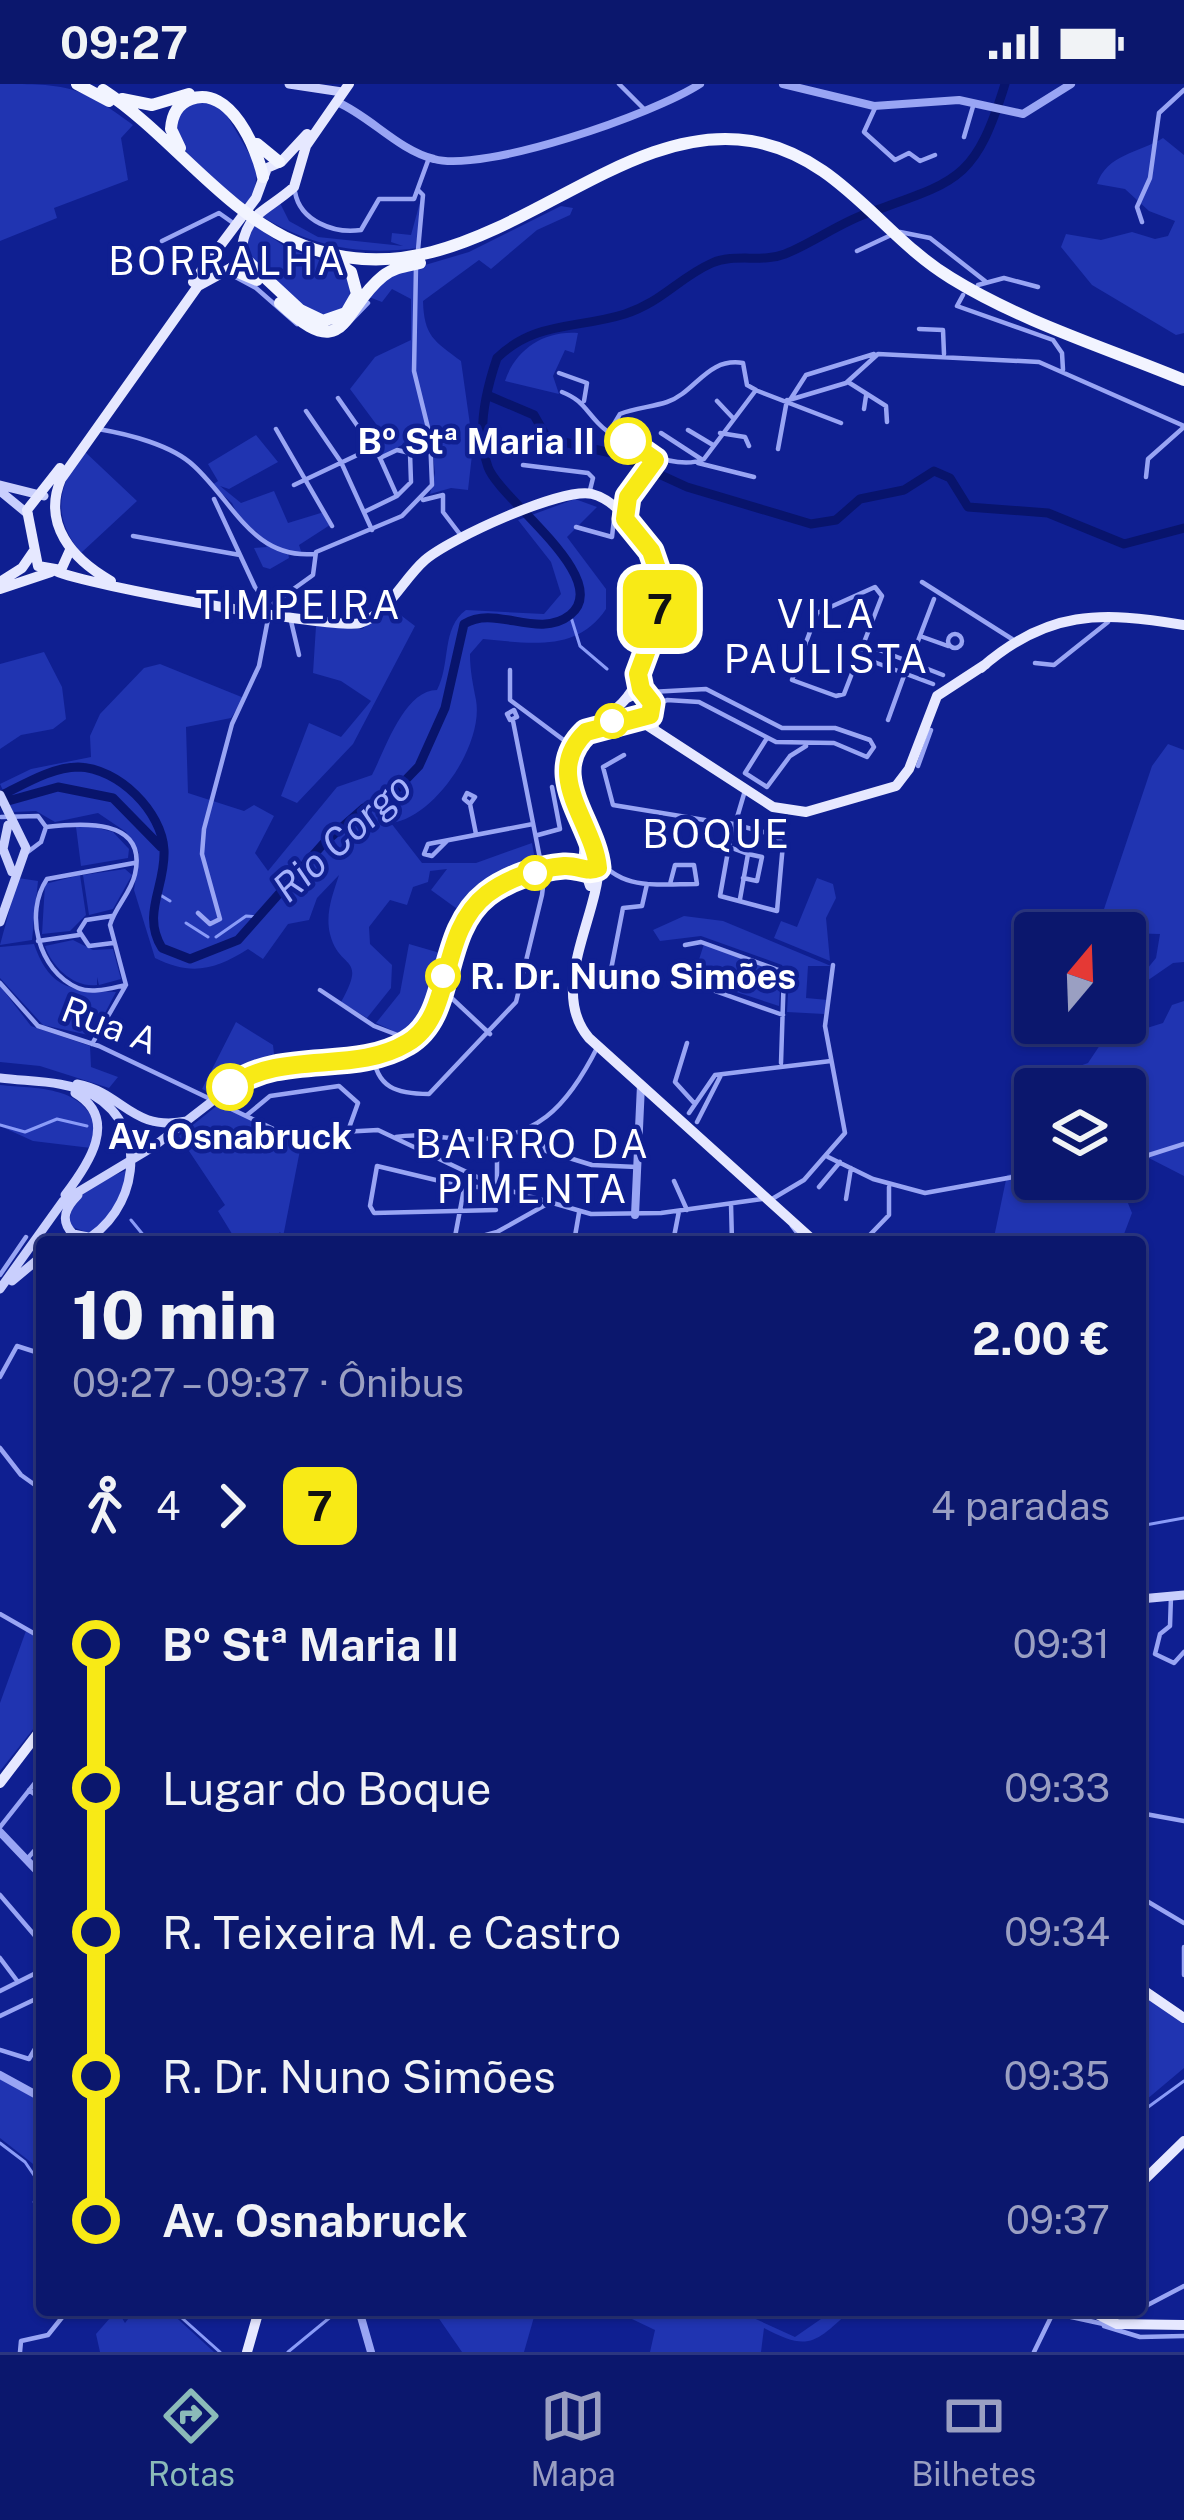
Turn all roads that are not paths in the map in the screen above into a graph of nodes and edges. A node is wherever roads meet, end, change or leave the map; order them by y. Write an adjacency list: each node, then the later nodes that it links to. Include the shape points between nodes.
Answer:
1 (77, 84): 27 (highway, via 122,110)
2 (620, 84): 13 (street)
3 (700, 84): 13 (street)
4 (783, 84): 12 (street)
5 (1071, 84): 11 (street, via 1029,112)
6 (295, 85): 9 (main road)
7 (98, 87): 19 (highway, via 145,105 215,95); 24 (highway)
8 (1184, 90): 25 (street, via 1159,114 1150,180 1137,207)
9 (313, 91): 10 (main road); 10 (main road)
10 (335, 99): 14 (street); 14 (street); 19 (main road); 21 (main road)
11 (975, 103): 12 (street); 15 (street)
12 (876, 106): 16 (street, via 867,138 896,160)
13 (648, 113): 17 (street, via 476,163)
14 (355, 114): 17 (street)
15 (964, 137)
16 (935, 155)
17 (429, 158): 22 (street)
18 (803, 160): 32 (highway, via 756,146 689,147); 32 (highway, via 731,139 682,145); 43 (highway, via 982,299)
19 (280, 162): 20 (main road); 21 (main road)
20 (263, 178): 23 (main road); 24 (main road); 24 (highway, via 257,153 225,106 201,97 178,107 176,143)
21 (295, 183): 22 (street, via 297,204 314,220 351,231 365,228 379,199 410,202); 23 (main road)
22 (418, 190): 83 (street, via 414,371 434,474)
23 (279, 195): 24 (main road)
24 (253, 205): 26 (main road); 32 (highway, via 277,233 320,251)
25 (1142, 222)
26 (240, 225): 28 (street, via 218,213); 29 (main road); 31 (main road)
27 (274, 235): 31 (highway, via 345,266 357,289 350,309 332,320 311,317); 32 (highway, via 354,262)
28 (162, 241)
29 (220, 249): 31 (main road, via 233,245); 33 (main road, via 217,261); 80 (main road)
30 (857, 251): 34 (street, via 896,233 921,235 982,283 1004,278)
31 (241, 254): 33 (main road)
32 (417, 259): 33 (highway, via 382,276 346,324 322,331 298,320 254,277)
33 (228, 269): 36 (street, via 314,332 349,327); 52 (main road, via 198,286)
34 (1038, 286)
35 (962, 296): 40 (street, via 958,307 1056,342)
36 (368, 303)
37 (919, 329): 39 (street, via 943,330)
38 (878, 354): 39 (street); 42 (street); 47 (street, via 804,376)
39 (944, 354): 40 (street)
40 (1064, 370): 56 (street)
41 (559, 374): 48 (street, via 587,383)
42 (847, 382): 47 (street); 50 (street, via 866,397); 54 (street, via 886,406)
43 (1184, 382)
44 (756, 390): 47 (street); 53 (street); 63 (street, via 743,363 726,363 671,400 620,414)
45 (562, 392): 48 (street)
46 (338, 398): 66 (street)
47 (789, 400): 55 (street); 67 (street)
48 (584, 401): 63 (street)
49 (717, 401): 53 (street)
50 (864, 410)
51 (306, 411): 69 (street)
52 (102, 418): 59 (main road); 60 (street)
53 (734, 418): 62 (street)
54 (886, 422)
55 (841, 423)
56 (1184, 426): 74 (street, via 1148,459)
57 (276, 429): 75 (street)
58 (688, 430): 64 (street)
59 (92, 431): 60 (street); 80 (main road)
60 (112, 432): 95 (street, via 194,465 268,548)
61 (661, 433): 71 (street)
62 (721, 433): 64 (street); 65 (street, via 744,437)
63 (617, 434): 70 (street)
64 (713, 445): 71 (street)
65 (749, 446)
66 (372, 448): 68 (street); 69 (street)
67 (778, 449)
68 (380, 458): 79 (street); 79 (street, via 400,450 411,455 411,482)
69 (341, 462): 75 (street); 85 (street)
70 (653, 462): 71 (street); 81 (street)
71 (701, 462): 73 (street)
72 (523, 465): 78 (street, via 589,473)
73 (754, 477)
74 (1146, 477)
75 (307, 478): 76 (street); 88 (street)
76 (294, 484)
77 (0, 488): 80 (main road); 86 (main road)
78 (589, 494): 84 (main road); 92 (main road)
79 (398, 496): 85 (street)
80 (42, 497): 86 (main road); 86 (main road, via 41,522); 93 (main road)
81 (628, 497): 84 (street); 87 (street)
82 (214, 500): 96 (street)
83 (418, 502): 90 (street); 92 (street, via 445,496 443,512)
84 (616, 509): 87 (main road); 89 (street, via 611,538)
85 (364, 512): 90 (street)
86 (29, 516): 94 (main road)
87 (625, 519): 116 (main road, via 653,555 662,590)
88 (332, 526)
89 (576, 527)
90 (372, 530): 95 (street)
91 (133, 536): 96 (street)
92 (461, 538): 104 (main road, via 422,562 367,620 346,625)
93 (67, 544): 94 (main road, via 47,535); 97 (main road, via 69,560); 101 (main road, via 106,578)
94 (33, 550): 97 (main road); 99 (main road)
95 (314, 554): 104 (street, via 313,575)
96 (241, 556): 100 (street)
97 (49, 574): 99 (main road); 101 (main road)
98 (922, 582): 108 (street)
99 (0, 586)
100 (255, 587): 103 (street); 104 (street)
101 (143, 590): 103 (main road)
102 (934, 599): 107 (street)
103 (241, 606): 104 (main road)
104 (273, 610): 111 (street); 163 (street, via 204,829 202,854 220,919 213,925)
105 (1109, 616): 106 (main road); 108 (main road, via 1053,621); 114 (street, via 1054,664)
106 (1184, 626)
107 (920, 636): 110 (street); 113 (street)
108 (1018, 642): 118 (main road)
109 (863, 644): 112 (street); 112 (street, via 881,596 875,587 817,613 790,679 840,697); 113 (street)
110 (948, 644)
111 (299, 656)
112 (858, 656): 117 (street)
113 (910, 662): 118 (street)
114 (1035, 662)
115 (510, 670): 130 (street, via 512,702)
116 (638, 674): 119 (main road); 120 (main road)
117 (905, 674): 118 (street); 123 (street)
118 (944, 689): 132 (main road)
119 (644, 693): 120 (main road); 121 (street, via 707,689); 122 (main road)
120 (627, 699): 122 (main road, via 625,710); 127 (main road)
121 (755, 714): 125 (street); 129 (street, via 785,729 842,729 874,746 867,757 834,743)
122 (644, 716): 125 (street, via 668,700 696,701); 127 (main road); 134 (main road)
123 (888, 720)
124 (513, 721): 140 (street)
125 (747, 725): 128 (street)
126 (931, 730): 132 (street)
127 (586, 732): 130 (main road)
128 (766, 738): 129 (street); 129 (street, via 745,772 767,787)
129 (807, 745)
130 (573, 747): 154 (main road, via 567,776)
131 (624, 755): 141 (street, via 603,767 614,806)
132 (917, 761): 135 (main road, via 877,795 797,813)
133 (552, 788): 144 (street, via 560,830)
134 (745, 788): 135 (main road); 138 (street)
135 (758, 797): 138 (street)
136 (0, 799): 139 (main road)
137 (470, 804): 143 (street)
138 (742, 808): 141 (street)
139 (7, 823): 142 (street, via 31,813); 145 (main road); 147 (main road)
140 (533, 824): 143 (street); 144 (street)
141 (734, 825): 149 (street); 162 (street, via 778,837 786,857 777,911)
142 (46, 827): 148 (street); 153 (street, via 110,826 129,842)
143 (476, 835): 146 (street)
144 (536, 836): 155 (street)
145 (22, 840): 147 (main road); 148 (street); 151 (main road)
146 (447, 841)
147 (5, 842): 152 (main road)
148 (41, 842): 151 (street)
149 (729, 849): 150 (street); 162 (street, via 720,896)
150 (748, 854): 157 (street); 157 (street, via 762,857 758,881)
151 (24, 855): 152 (main road); 156 (main road)
152 (8, 857): 156 (main road)
153 (136, 862): 164 (street); 167 (street, via 47,879)
154 (594, 864): 155 (main road); 158 (street); 161 (main road)
155 (542, 871): 175 (main road, via 473,907 454,936); 178 (street, via 517,1000)
156 (13, 877): 165 (main road)
157 (743, 878): 162 (street)
158 (622, 880): 159 (street); 161 (street, via 604,876)
159 (647, 884): 160 (street); 173 (street, via 643,906 623,908)
160 (670, 884): 160 (street, via 697,884 693,865 675,865)
161 (592, 891): 182 (main road, via 572,1000 579,1025)
162 (740, 901)
163 (198, 913)
164 (112, 916): 166 (street, via 86,920); 168 (street)
165 (0, 922)
166 (79, 935): 167 (street); 168 (street, via 89,946)
167 (38, 941): 174 (street, via 73,985)
168 (114, 943): 174 (street)
169 (685, 944): 177 (street, via 704,942 783,970)
170 (833, 965): 184 (street, via 825,1022)
171 (684, 980): 177 (street)
172 (0, 983): 181 (street, Rua A, via 38,1026)
173 (608, 985)
174 (126, 986): 181 (street)
175 (441, 988): 178 (street); 179 (main road)
176 (320, 990): 179 (street)
177 (783, 1015): 185 (street)
178 (490, 1034): 183 (street, via 426,1095 384,1085)
179 (411, 1041): 183 (main road)
180 (687, 1043): 192 (street, via 675,1082)
181 (92, 1044): 190 (street, Rua A)
182 (598, 1046): 188 (main road); 199 (street, via 551,1118)
183 (373, 1053): 190 (main road, via 256,1071)
184 (831, 1061): 185 (street); 202 (street, via 845,1132)
185 (781, 1063): 189 (street, via 723,1073)
186 (0, 1078): 187 (main road)
187 (42, 1083): 195 (main road, via 90,1087 152,1123); 224 (main road, via 82,1097 99,1125 92,1154); 226 (main road, via 96,1097 127,1138 128,1189)
188 (641, 1084): 191 (main road); 194 (street)
189 (705, 1091): 192 (street); 196 (street)
190 (215, 1099): 193 (street, Rua A); 195 (main road)
191 (658, 1099): 194 (street); 196 (main road)
192 (695, 1104): 196 (street)
193 (247, 1115): 197 (street, Rua A, via 293,1137); 197 (street, via 271,1096 339,1086 358,1103)
194 (640, 1116): 205 (street)
195 (188, 1120): 207 (main road)
196 (689, 1121): 215 (main road)
197 (344, 1131): 198 (street, Rua A)
198 (393, 1138): 199 (street); 213 (street)
199 (497, 1138): 213 (street)
200 (1184, 1144): 203 (street)
201 (549, 1151): 205 (street, via 592,1165)
202 (825, 1156): 204 (street); 215 (street, via 802,1183)
203 (1146, 1156)
204 (840, 1162): 206 (street); 211 (street)
205 (638, 1167): 223 (street)
206 (851, 1168): 210 (street); 216 (street)
207 (115, 1170): 214 (main road); 229 (main road, via 66,1211)
208 (1014, 1177): 210 (street, via 932,1193)
209 (674, 1180): 220 (street)
210 (890, 1184): 239 (street, via 890,1213)
211 (819, 1186)
212 (465, 1187): 213 (street); 221 (street); 221 (street, via 380,1162 374,1178 373,1212)
213 (497, 1187): 217 (street)
214 (74, 1193): 224 (main road); 228 (main road)
215 (769, 1198): 218 (street); 225 (main road)
216 (846, 1199)
217 (548, 1204): 222 (street); 233 (street)
218 (731, 1204): 220 (street); 236 (street)
219 (496, 1210): 221 (street)
220 (683, 1210): 223 (street); 235 (street)
221 (459, 1211): 232 (street)
222 (579, 1213): 223 (street); 234 (street)
223 (635, 1215)
224 (50, 1216): 227 (main road)
225 (796, 1222): 237 (street); 238 (main road)
226 (97, 1232): 230 (main road); 231 (main road)
227 (37, 1236)
228 (43, 1236)
229 (78, 1236)
230 (88, 1236)
231 (91, 1236)
232 (457, 1236)
233 (478, 1236)
234 (575, 1236)
235 (675, 1236)
236 (732, 1236)
237 (798, 1236)
238 (809, 1236)
239 (869, 1236)
240 (26, 1237): 244 (street)
241 (36, 1238): 246 (main road)
242 (36, 1246): 245 (main road)
243 (36, 1261): 245 (main road)
244 (0, 1275)
245 (11, 1281): 246 (main road)
246 (0, 1294)
247 (36, 1352): 248 (street, via 16,1347)
248 (0, 1377)
249 (0, 1448): 250 (street)
250 (36, 1486)
251 (1172, 1594): 252 (main road); 253 (main road); 256 (street, via 1170,1626 1154,1654 1173,1664)
252 (1184, 1595)
253 (1146, 1598)
254 (0, 1614): 255 (street)
255 (36, 1635)
256 (1184, 1652)
257 (36, 1741): 259 (main road)
258 (36, 1781): 260 (street)
259 (0, 1783)
260 (29, 1790): 261 (street); 264 (street)
261 (36, 1795)
262 (1146, 1814): 263 (street)
263 (1184, 1821)
264 (0, 1829): 266 (street)
265 (36, 1849): 266 (street)
266 (27, 1859): 267 (street)
267 (36, 1869)
268 (0, 1894): 271 (street)
269 (1146, 1900): 270 (street)
270 (1184, 1919)
271 (36, 1937)
272 (1184, 1947): 275 (street)
273 (0, 1958): 276 (street)
274 (36, 1973): 276 (street)
275 (1184, 1976)
276 (18, 1982): 277 (street)
277 (0, 1991)
278 (1146, 1992): 281 (main road)
279 (36, 1999): 280 (street)
280 (0, 2016)
281 (1184, 2018)
282 (36, 2048): 283 (street, via 29,2059)
283 (0, 2050)
284 (0, 2075): 285 (street)
285 (36, 2095)
286 (1184, 2140): 287 (main road)
287 (1146, 2178)
288 (1184, 2286): 289 (street)
289 (1146, 2306)
290 (63, 2316): 299 (street, via 48,2335 21,2341)
291 (260, 2316): 300 (main road)
292 (361, 2316): 301 (street)
293 (1052, 2316): 302 (street)
294 (1067, 2316): 296 (street)
295 (1096, 2316): 296 (main road)
296 (1106, 2324): 297 (main road); 298 (street, via 1140,2337)
297 (1184, 2325)
298 (1184, 2336)
299 (20, 2352)
300 (250, 2352)
301 (371, 2352)
302 (1034, 2352)

